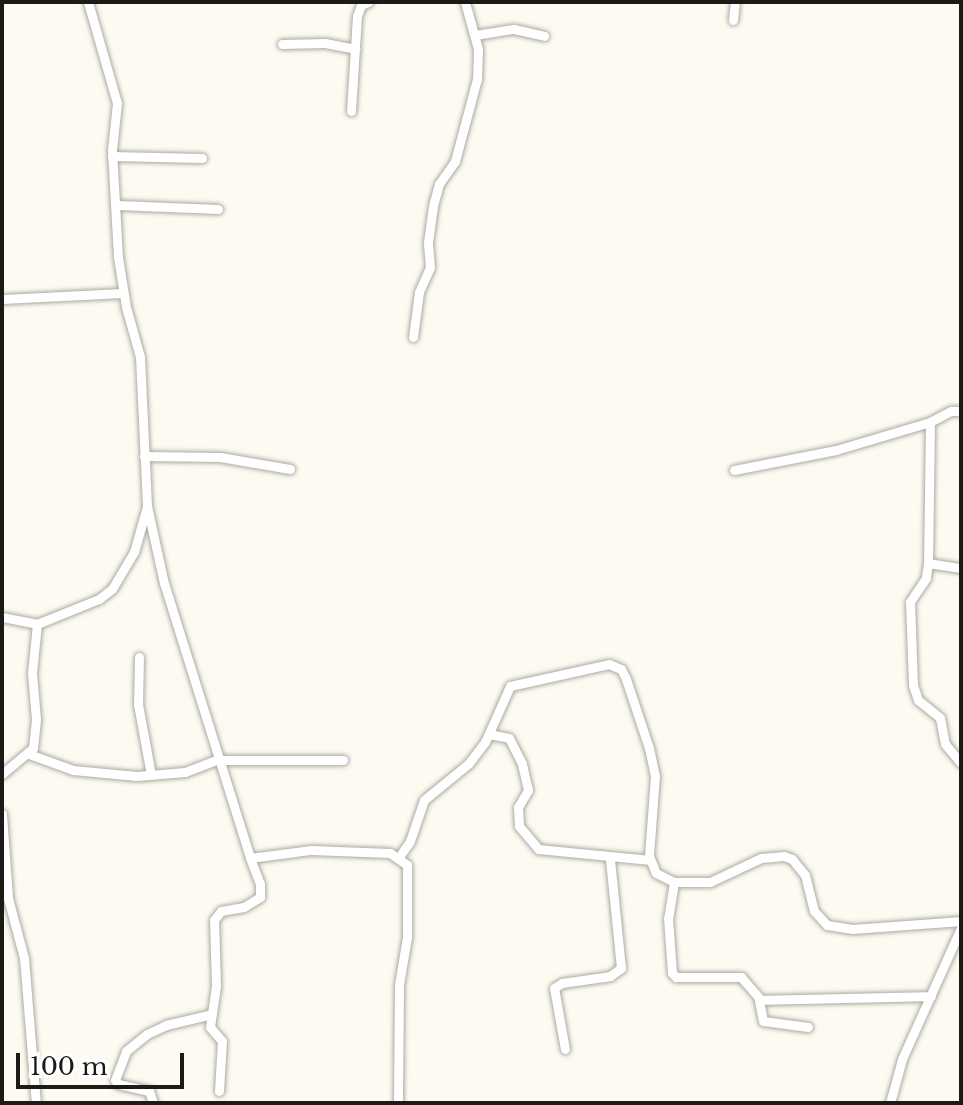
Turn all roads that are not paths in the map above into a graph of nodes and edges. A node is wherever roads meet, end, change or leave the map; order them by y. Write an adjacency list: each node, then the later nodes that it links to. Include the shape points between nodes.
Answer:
1 (88, 2): 11 (street, via 117,103)
2 (368, 2): 9 (street, via 357,16)
3 (465, 2): 6 (street)
4 (735, 2): 5 (street)
5 (733, 20)
6 (475, 35): 7 (street, via 514,29); 17 (street, via 477,79 455,161 439,184 433,206 430,267 419,292)
7 (544, 36)
8 (282, 44): 9 (street)
9 (355, 49): 10 (street)
10 (351, 111)
11 (112, 156): 12 (street); 13 (street)
12 (202, 158)
13 (117, 205): 14 (street); 15 (street)
14 (218, 209)
15 (123, 293): 16 (street); 20 (street, via 140,357)
16 (2, 299)
17 (413, 337)
18 (961, 411): 19 (street)
19 (930, 422): 22 (street, via 836,450); 24 (street)
20 (144, 456): 21 (street, via 220,457); 23 (street)
21 (290, 469)
22 (734, 470)
23 (147, 506): 27 (street, via 134,552 112,589); 31 (street, via 164,583)
24 (928, 563): 25 (street); 33 (street, via 926,578 910,602 913,685 918,700 940,718 945,744)
25 (961, 568)
26 (2, 617): 27 (street)
27 (37, 624): 30 (street, via 32,673 35,737)
28 (139, 657): 35 (street, via 138,704)
29 (489, 734): 37 (street, via 469,763 424,800); 39 (street, via 509,738 526,774 528,790 517,813 527,840 538,849); 40 (street, via 510,686 609,664 621,669 655,776)
30 (29, 754): 34 (street); 35 (street, via 73,770)
31 (217, 760): 32 (street); 35 (street, via 185,772); 38 (street)
32 (343, 760)
33 (961, 763)
34 (2, 774)
35 (151, 775)
36 (2, 814): 50 (street, via 8,898 24,958)
37 (399, 857): 38 (street, via 311,850); 52 (street, via 410,876 399,985)
38 (250, 858): 46 (street, via 260,897 244,907 221,911 214,920)
39 (610, 859): 40 (street); 48 (street, via 621,968 610,976 554,988)
40 (650, 860): 41 (street, via 656,873)
41 (674, 882): 42 (street, via 710,882 761,858 784,856 805,875 814,911 827,925 853,929); 45 (street, via 668,918 672,973 741,977)
42 (961, 921)
43 (960, 934): 44 (street)
44 (931, 996): 45 (street); 53 (street, via 897,1072)
45 (760, 999): 47 (street, via 763,1021)
46 (212, 1014): 49 (street, via 210,1027 222,1041); 51 (street, via 166,1025 126,1051 115,1080 149,1091)
47 (808, 1027)
48 (565, 1049)
49 (219, 1091)
50 (36, 1103)
51 (153, 1103)
52 (398, 1103)
53 (890, 1103)

